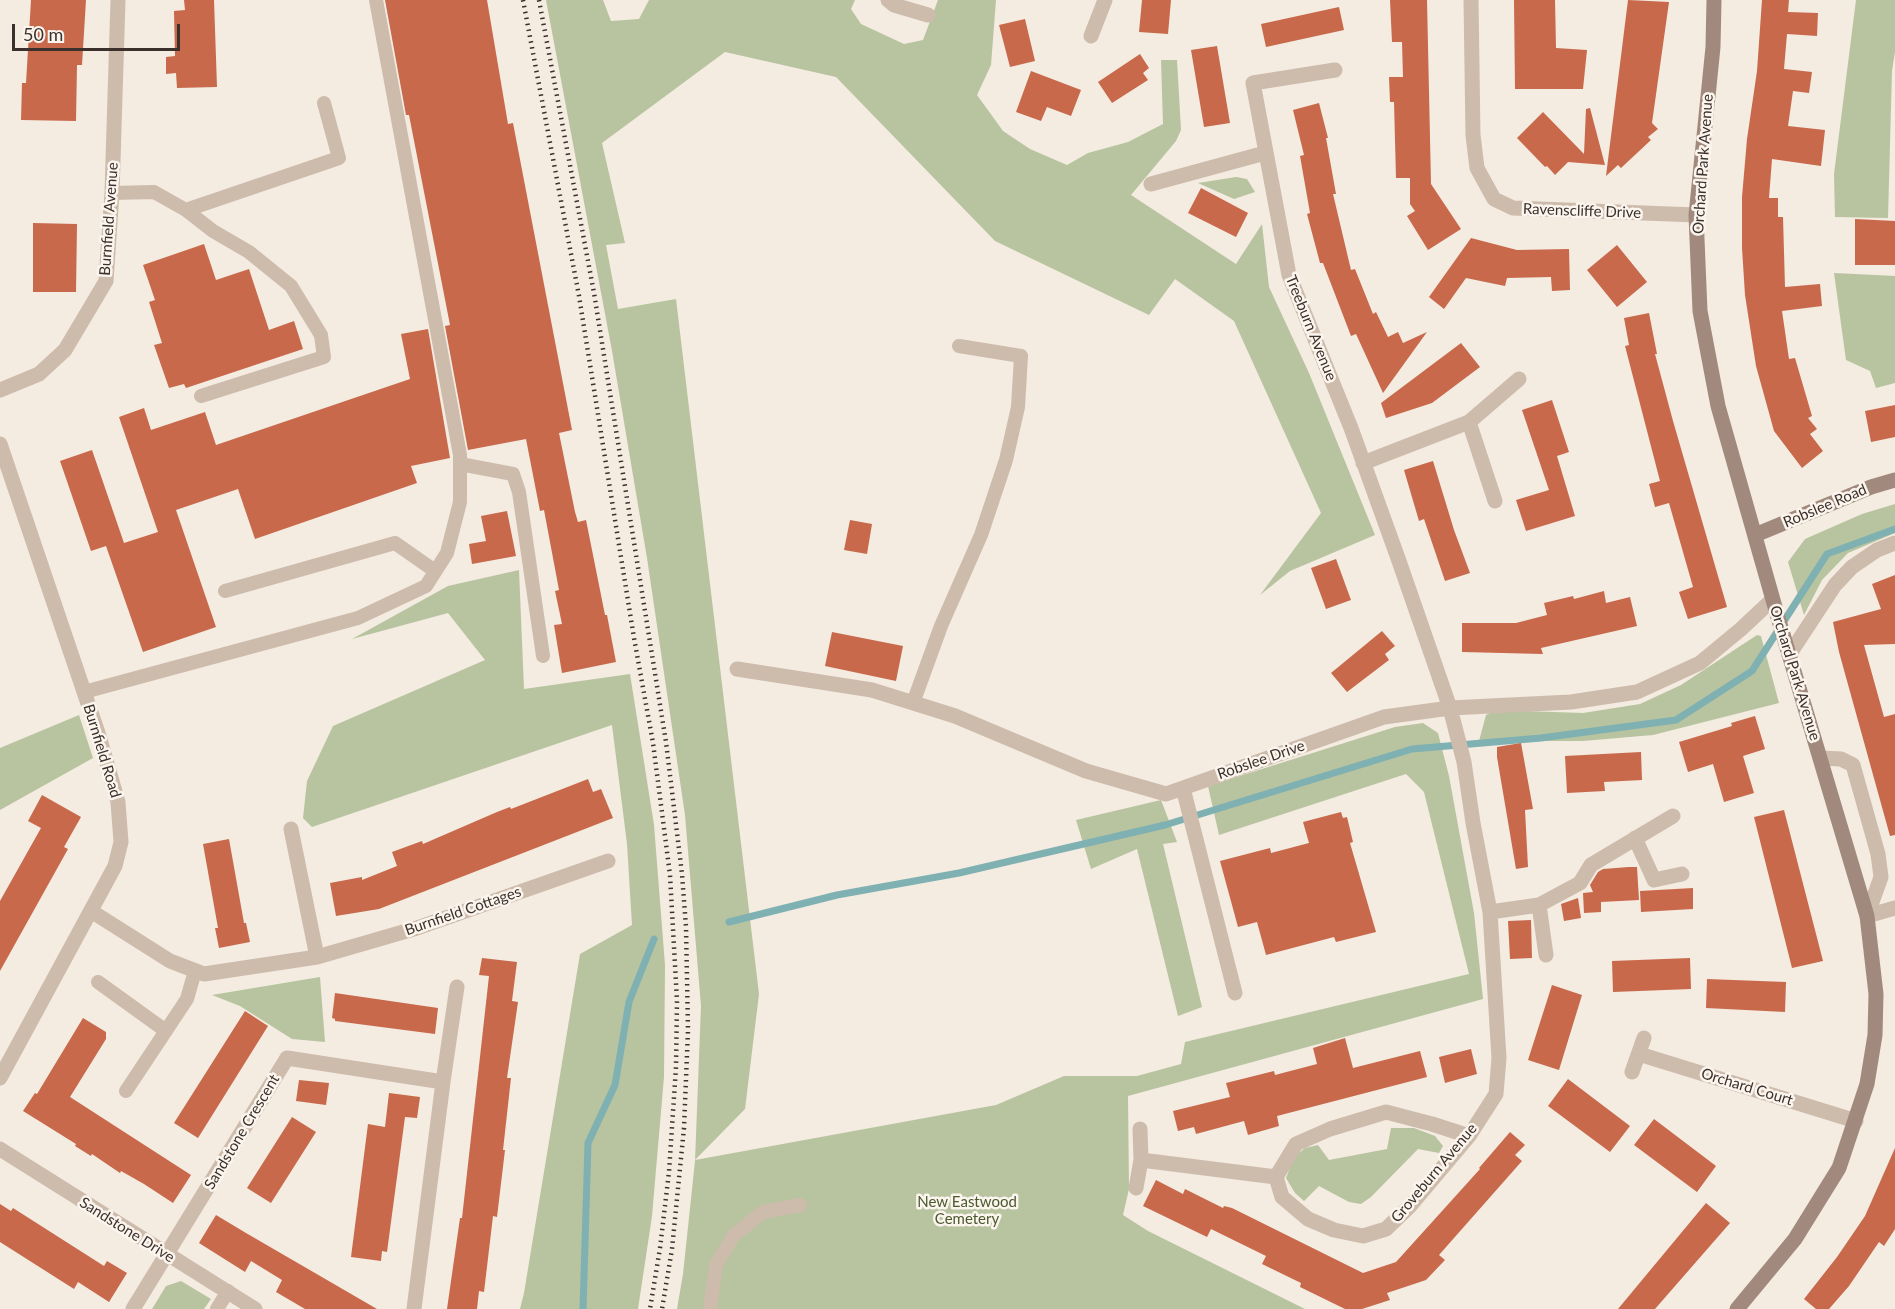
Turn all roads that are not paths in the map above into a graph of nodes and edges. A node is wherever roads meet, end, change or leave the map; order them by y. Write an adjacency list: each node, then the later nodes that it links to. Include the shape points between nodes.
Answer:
1 (118, 0): 13 (street, Burnfield Avenue)
2 (376, 0): 23 (lane)
3 (888, 0): 7 (street)
4 (1105, 0): 8 (street)
5 (1471, 0): 15 (street, Ravenscliffe Drive, via 1473,135 1477,168 1494,199 1513,208)
6 (1714, 0): 15 (street, Orchard Park Avenue)
7 (928, 15)
8 (1090, 36)
9 (1335, 70): 11 (street, Treeburn Avenue, via 1253,83)
10 (324, 103): 14 (lane, via 339,158)
11 (1265, 153): 12 (street); 22 (street, Treeburn Avenue, via 1289,275)
12 (1151, 184)
13 (112, 193): 14 (lane, via 153,192); 18 (street, Burnfield Avenue, via 106,281 65,350 39,374)
14 (186, 210): 19 (lane, via 291,286 321,335 324,357)
15 (1696, 215): 26 (street, Orchard Park Avenue, via 1700,311 1718,406)
16 (959, 346): 35 (lane, via 1021,356 1018,406 1006,460 981,535)
17 (1519, 379): 20 (street)
18 (0, 390)
19 (201, 396)
20 (1469, 422): 22 (street); 25 (street)
21 (0, 444): 34 (street, Burnfield Road)
22 (1364, 463): 36 (street, Treeburn Avenue)
23 (460, 464): 28 (lane, via 460,502 447,552); 32 (lane, via 513,474)
24 (1895, 480): 26 (street, Robslee Road)
25 (1495, 501)
26 (1755, 536): 30 (street, Orchard Park Avenue)
27 (1895, 543): 31 (street, via 1852,567 1835,585)
28 (435, 571): 29 (lane, via 395,543); 34 (lane, via 426,586 358,618)
29 (225, 591)
30 (1774, 607): 31 (street, Orchard Park Avenue); 36 (street, Robslee Drive, via 1700,663 1637,692 1571,702)
31 (1789, 655): 37 (street, Orchard Park Avenue)
32 (543, 656)
33 (737, 669): 35 (street, Robslee Drive, via 872,690)
34 (84, 692): 46 (street, Burnfield Road, via 118,802 120,842 115,866)
35 (913, 703): 38 (street, Robslee Drive, via 955,716 1086,771 1166,794)
36 (1450, 708): 38 (street, Robslee Drive, via 1384,717); 47 (street, Groveburn Avenue, via 1464,762)
37 (1821, 758): 48 (street, Orchard Park Avenue); 48 (street, via 1841,759 1853,765 1881,877)
38 (1183, 788): 54 (street)
39 (1672, 816): 41 (street)
40 (291, 829): 50 (street)
41 (1635, 838): 43 (street, via 1654,880); 44 (street, via 1591,865 1580,883)
42 (608, 861): 50 (street, Burnfield Cottages, via 417,928)
43 (1682, 874)
44 (1539, 905): 47 (street); 49 (street)
45 (1895, 908): 48 (street)
46 (91, 912): 51 (street, Burnfield Cottages, via 148,949); 59 (street, Burnfield Road)
47 (1490, 912): 64 (street, Groveburn Avenue, via 1499,1058 1496,1094)
48 (1867, 916): 62 (street, Orchard Park Avenue, via 1876,994 1875,1035)
49 (1546, 955)
50 (317, 957): 51 (street, Burnfield Cottages, via 204,974)
51 (195, 971): 55 (lane, via 187,999)
52 (98, 982): 55 (lane)
53 (457, 987): 60 (street)
54 (1234, 993)
55 (166, 1031): 61 (lane)
56 (1644, 1038): 57 (street)
57 (1639, 1053): 58 (street); 62 (street, Orchard Court)
58 (1632, 1072)
59 (0, 1078)
60 (443, 1082): 70 (street, Sandstone Crescent, via 287,1058); 75 (street)
61 (126, 1091)
62 (1856, 1121): 77 (street, Orchard Park Avenue, via 1839,1168 1820,1201 1795,1239)
63 (1140, 1129): 66 (street)
64 (1469, 1136): 67 (street, via 1386,1112 1296,1144); 67 (street, Groveburn Avenue, via 1386,1229 1362,1236 1308,1220 1282,1197)
65 (0, 1149): 70 (street, Sandstone Drive)
66 (1141, 1160): 67 (street); 68 (street)
67 (1276, 1177)
68 (1136, 1188)
69 (800, 1205): 76 (lane, via 763,1212 734,1235 716,1265)
70 (165, 1254): 71 (street, Sandstone Drive); 72 (street, Sandstone Crescent)
71 (228, 1291): 73 (lane); 74 (street, Sandstone Drive)
72 (133, 1309)
73 (217, 1309)
74 (255, 1309)
75 (414, 1309)
76 (710, 1309)
77 (1737, 1309)

